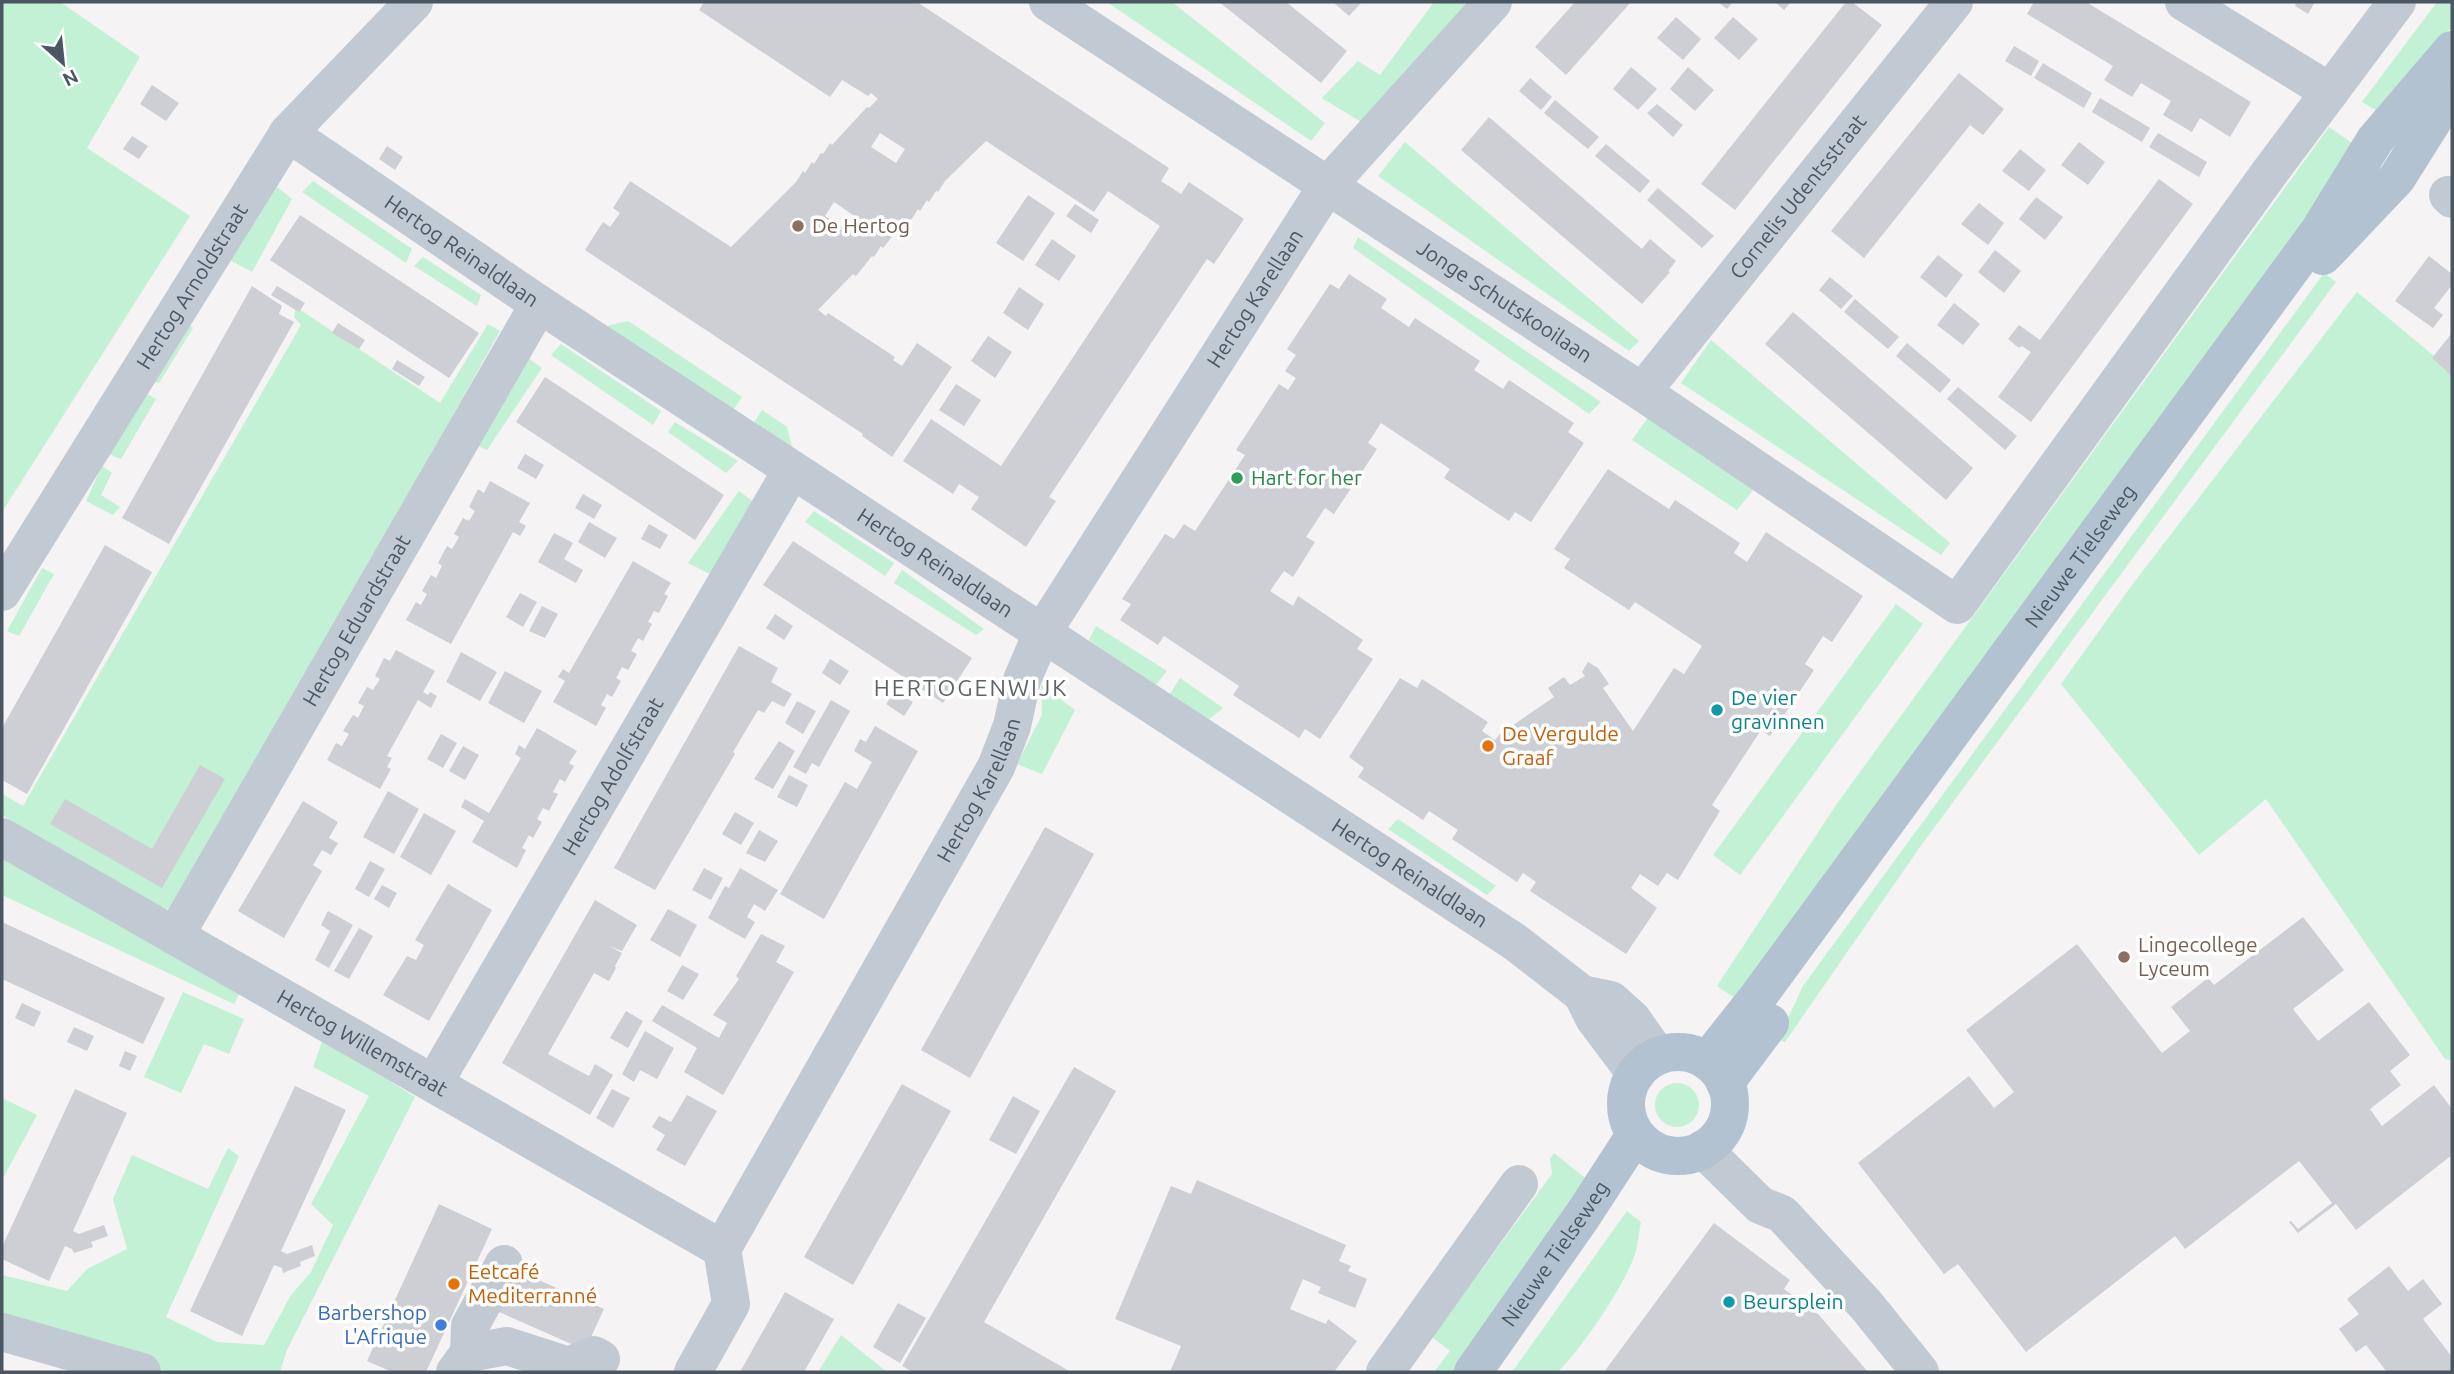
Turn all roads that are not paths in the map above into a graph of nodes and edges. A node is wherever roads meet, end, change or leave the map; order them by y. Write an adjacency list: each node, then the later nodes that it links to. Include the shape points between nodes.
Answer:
1 (414, 2): 10 (street, Hertog Arnoldstraat)
2 (1048, 2): 11 (street, Jonge Schutskooilaan)
3 (1493, 2): 11 (street, Hertog Karellaan)
4 (1954, 2): 13 (street, Cornelis Udentsstraat)
5 (2184, 2): 9 (street)
6 (2397, 2): 9 (street)
7 (2452, 50): 20 (main road, Nieuwe Tielseweg, via 2375,140 2319,231 1757,998)
8 (2452, 90): 20 (main road, Nieuwe Tielseweg, via 2397,178 2331,246)
9 (2330, 92): 13 (street, Jonge Schutskooilaan, via 1957,606)
10 (288, 133): 12 (street, Hertog Reinaldlaan); 15 (street, Hertog Arnoldstraat)
11 (1327, 186): 13 (street, Jonge Schutskooilaan); 16 (street, Hertog Karellaan)
12 (539, 304): 14 (street, Hertog Reinaldlaan); 18 (street, Hertog Eduardstraat)
13 (1642, 392)
14 (792, 470): 16 (street, Hertog Reinaldlaan); 21 (street, Hertog Adolfstraat)
15 (2, 592)
16 (1042, 633): 19 (street, Hertog Reinaldlaan, via 1515,942 1582,994 1611,1000 1640,1029); 25 (street, Hertog Karellaan, via 1022,680 1012,726 996,767)
17 (2, 837): 18 (street, Hertog Willemstraat)
18 (175, 936): 21 (street, Hertog Willemstraat)
19 (1647, 1065): 20 (main road, via 1687,1053); 23 (main road, via 1626,1097 1626,1110)
20 (1716, 1072): 22 (main road, via 1730,1105)
21 (434, 1083): 25 (street, Hertog Willemstraat)
22 (1713, 1140): 23 (main road, via 1680,1156); 35 (street, via 1776,1192 1782,1214)
23 (1645, 1143): 33 (main road, Nieuwe Tielseweg, via 1583,1215); 34 (main road, Nieuwe Tielseweg)
24 (1519, 1184): 32 (street)
25 (723, 1249): 31 (street, via 732,1304)
26 (504, 1264): 29 (street, via 470,1326)
27 (2, 1332): 30 (street)
28 (601, 1359): 29 (street, via 594,1355 569,1366 507,1346)
29 (462, 1362)
30 (142, 1372)
31 (693, 1372)
32 (1385, 1372)
33 (1473, 1372)
34 (1500, 1372)
35 (1920, 1372)

